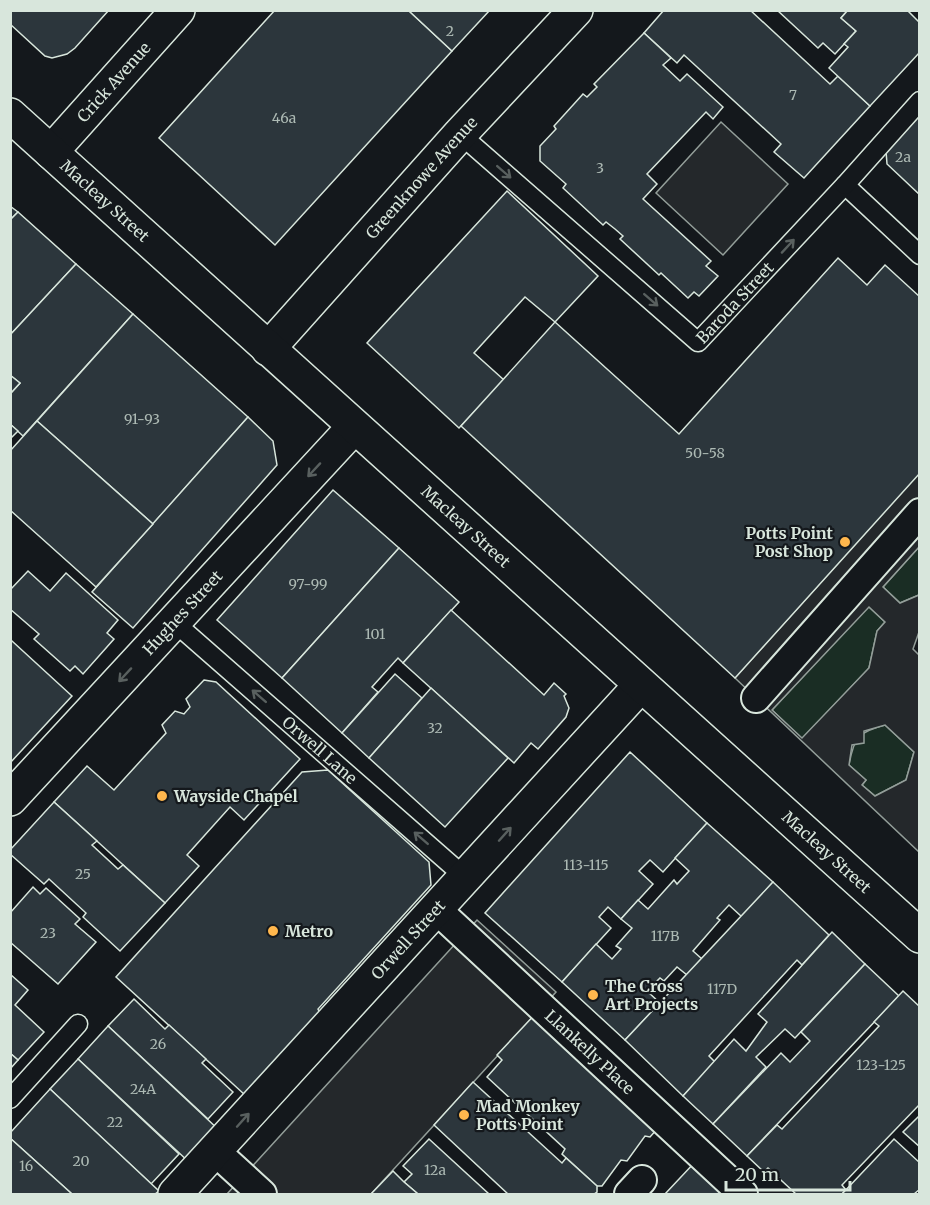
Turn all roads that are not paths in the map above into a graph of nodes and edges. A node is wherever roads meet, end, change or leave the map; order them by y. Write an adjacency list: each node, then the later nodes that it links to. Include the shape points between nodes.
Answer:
1 (178, 10): 6 (street, Crick Avenue)
2 (576, 10): 5 (street, Greenknowe Avenue)
3 (920, 101): 7 (lane)
4 (10, 116): 6 (street, Macleay Street)
5 (460, 134): 7 (lane, Baroda Street, one-way to 7, via 698,342); 9 (street, Greenknowe Avenue)
6 (51, 152): 9 (street, Macleay Street)
7 (845, 185): 8 (lane)
8 (920, 255)
9 (268, 349): 10 (street, Macleay Street)
10 (354, 427): 12 (street, Hughes Street, one-way to 12); 13 (street, Macleay Street)
11 (920, 513): 14 (street)
12 (174, 621): 15 (street, Hughes Street, one-way to 15); 16 (lane, Orwell Lane, one-way to 12)
13 (640, 686): 16 (street, Orwell Street, one-way to 13); 18 (street, Macleay Street)
14 (756, 698)
15 (10, 799)
16 (465, 877): 17 (street, Orwell Street)
17 (436, 909): 21 (street, Orwell Street, one-way to 17); 24 (street, Llankelly Place)
18 (920, 936)
19 (78, 1024): 20 (lane)
20 (10, 1099)
21 (215, 1151): 22 (street, Orwell Street); 23 (street)
22 (175, 1194)
23 (262, 1194)
24 (743, 1194)

